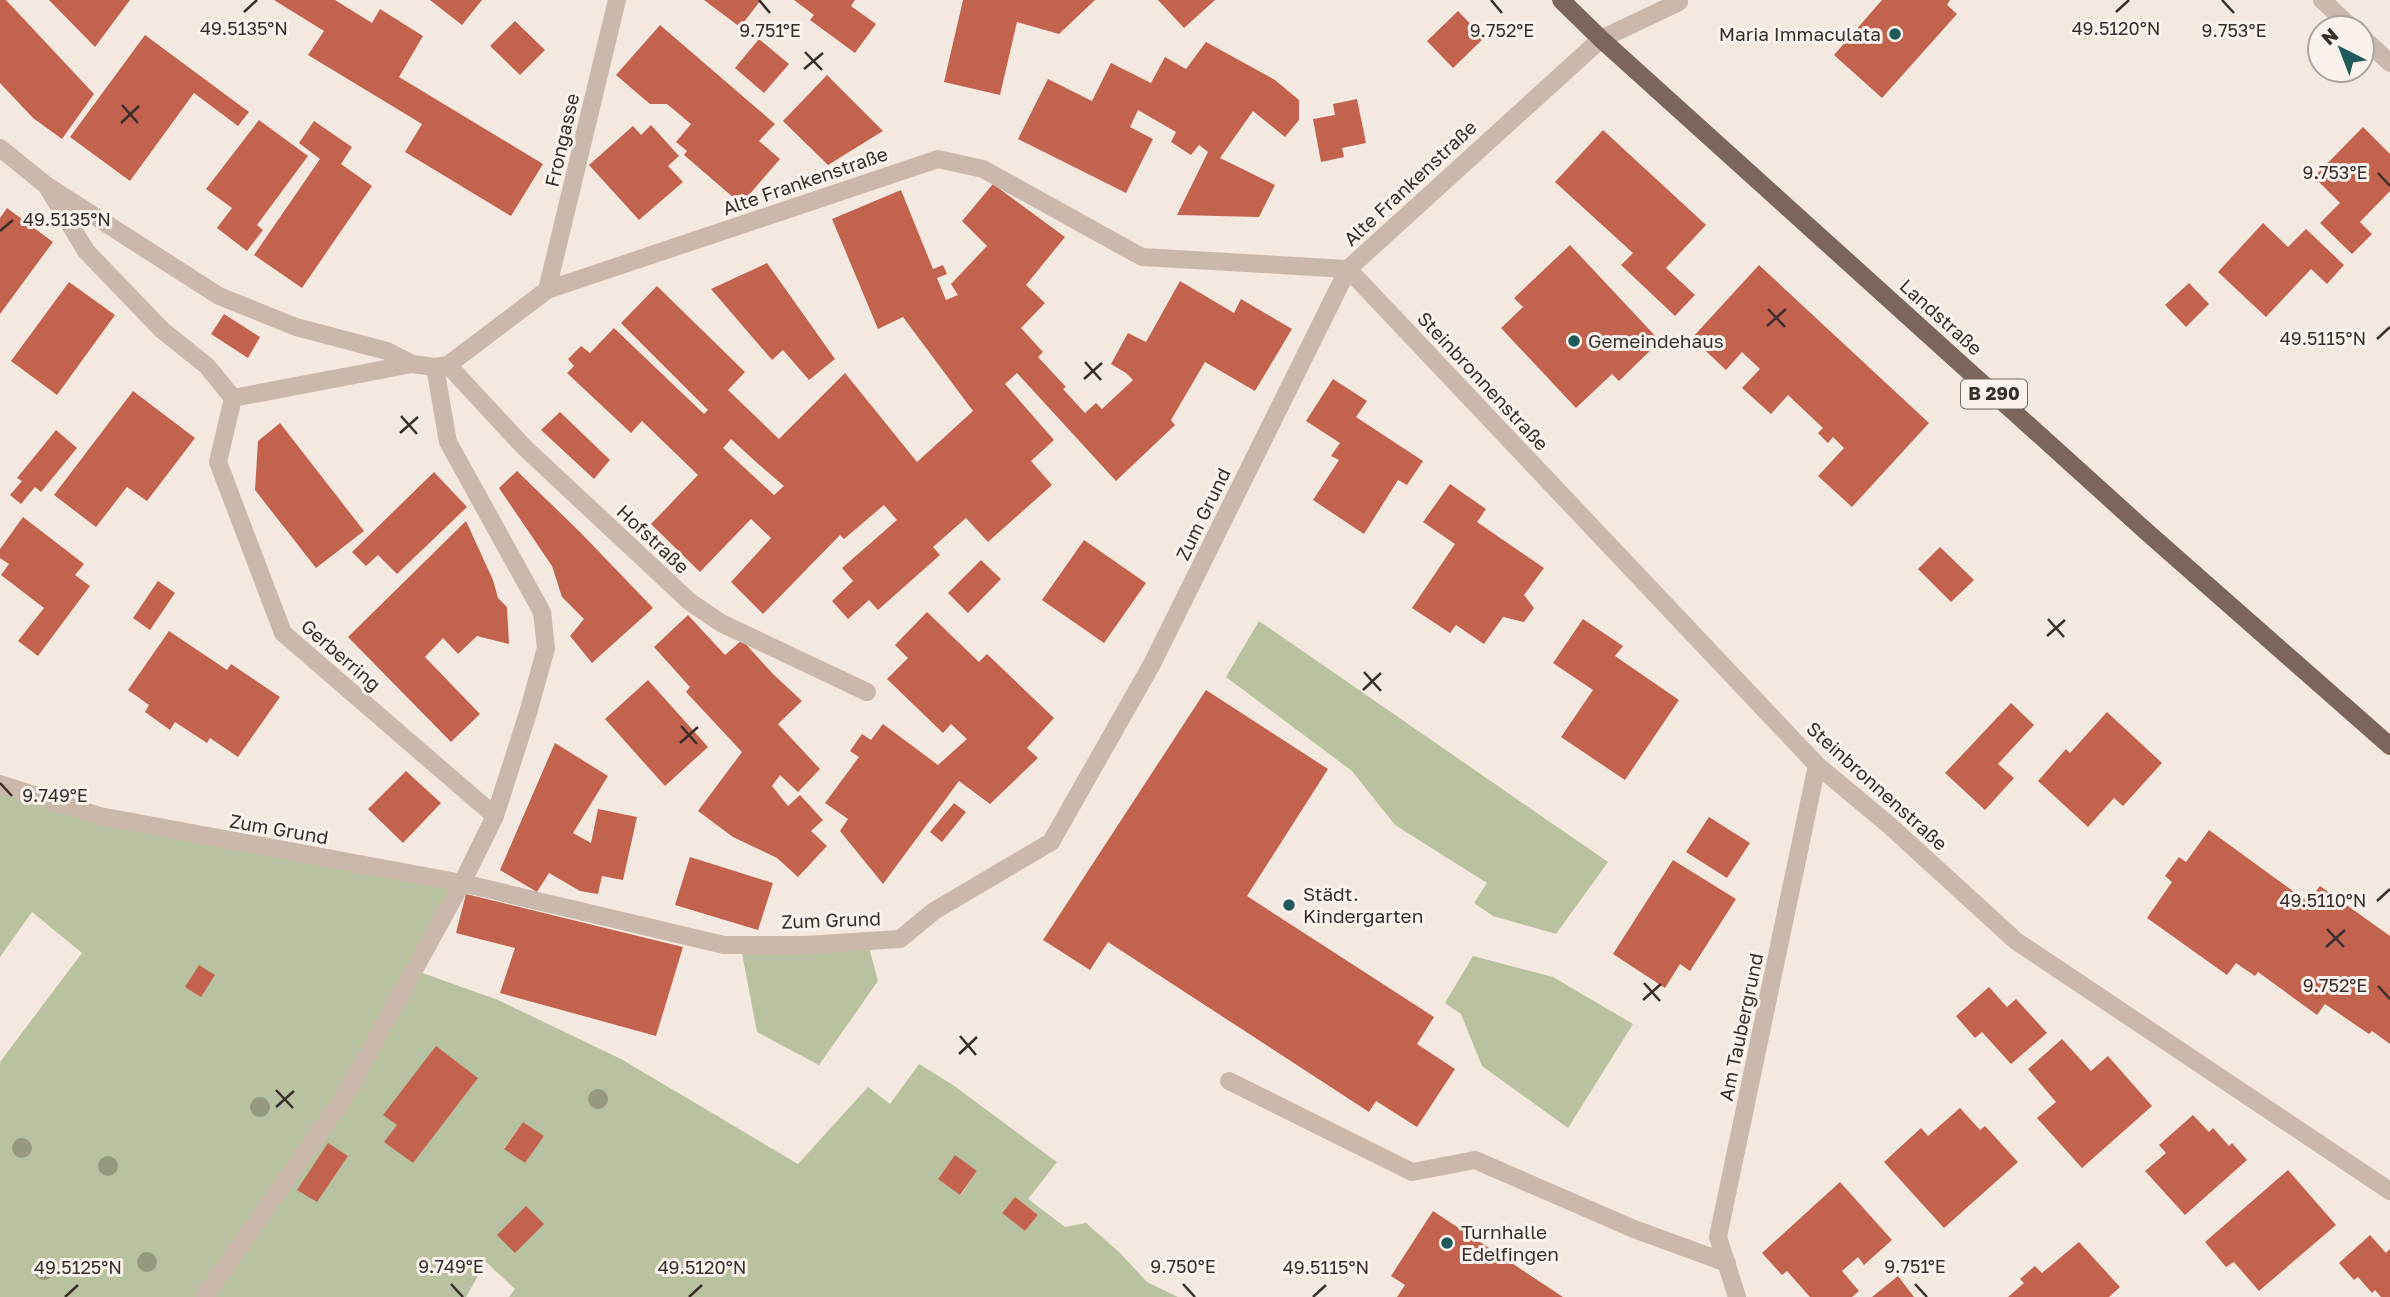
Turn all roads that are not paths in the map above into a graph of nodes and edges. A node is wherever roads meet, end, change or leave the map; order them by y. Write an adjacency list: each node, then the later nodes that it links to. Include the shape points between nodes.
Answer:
1 (617, 0): 12 (street, Frongasse)
2 (1561, 0): 6 (main road, Landstraße / B 290)
3 (2322, 0): 5 (street)
4 (1679, 2): 6 (street, Alte Frankenstraße)
5 (2337, 14)
6 (1601, 39): 11 (street, Alte Frankenstraße); 17 (main road, Landstraße / B 290)
7 (2376, 50): 8 (street)
8 (2390, 63)
9 (0, 148): 10 (street)
10 (46, 185): 13 (street, via 219,296 296,327 387,351); 15 (street, via 86,251 162,330 207,366)
11 (1348, 270): 12 (street, Alte Frankenstraße, via 1142,257 983,169 938,159); 18 (street, Steinbronnenstraße); 21 (street, Zum Grund, via 1152,664 1051,842 934,911 900,939 724,945)
12 (547, 290): 14 (street, Alte Frankenstraße)
13 (412, 364): 14 (street); 15 (street)
14 (442, 366): 16 (street, Hofstraße, via 690,602 720,623); 20 (street, via 448,442 542,612 546,648)
15 (233, 398): 20 (street, Gerberring, via 218,462 283,633)
16 (867, 692)
17 (2390, 746)
18 (1817, 765): 23 (street, Steinbronnenstraße, via 2016,941); 24 (street, Am Taubergrund, via 1718,1237)
19 (0, 784): 21 (street, Zum Grund, via 100,816)
20 (495, 816): 21 (street)
21 (461, 883): 25 (street, via 344,1097)
22 (1229, 1081): 24 (street, via 1412,1172 1475,1160 1634,1229)
23 (2390, 1191)
24 (1727, 1263): 26 (street, Am Taubergrund)
25 (204, 1297)
26 (1737, 1297)

